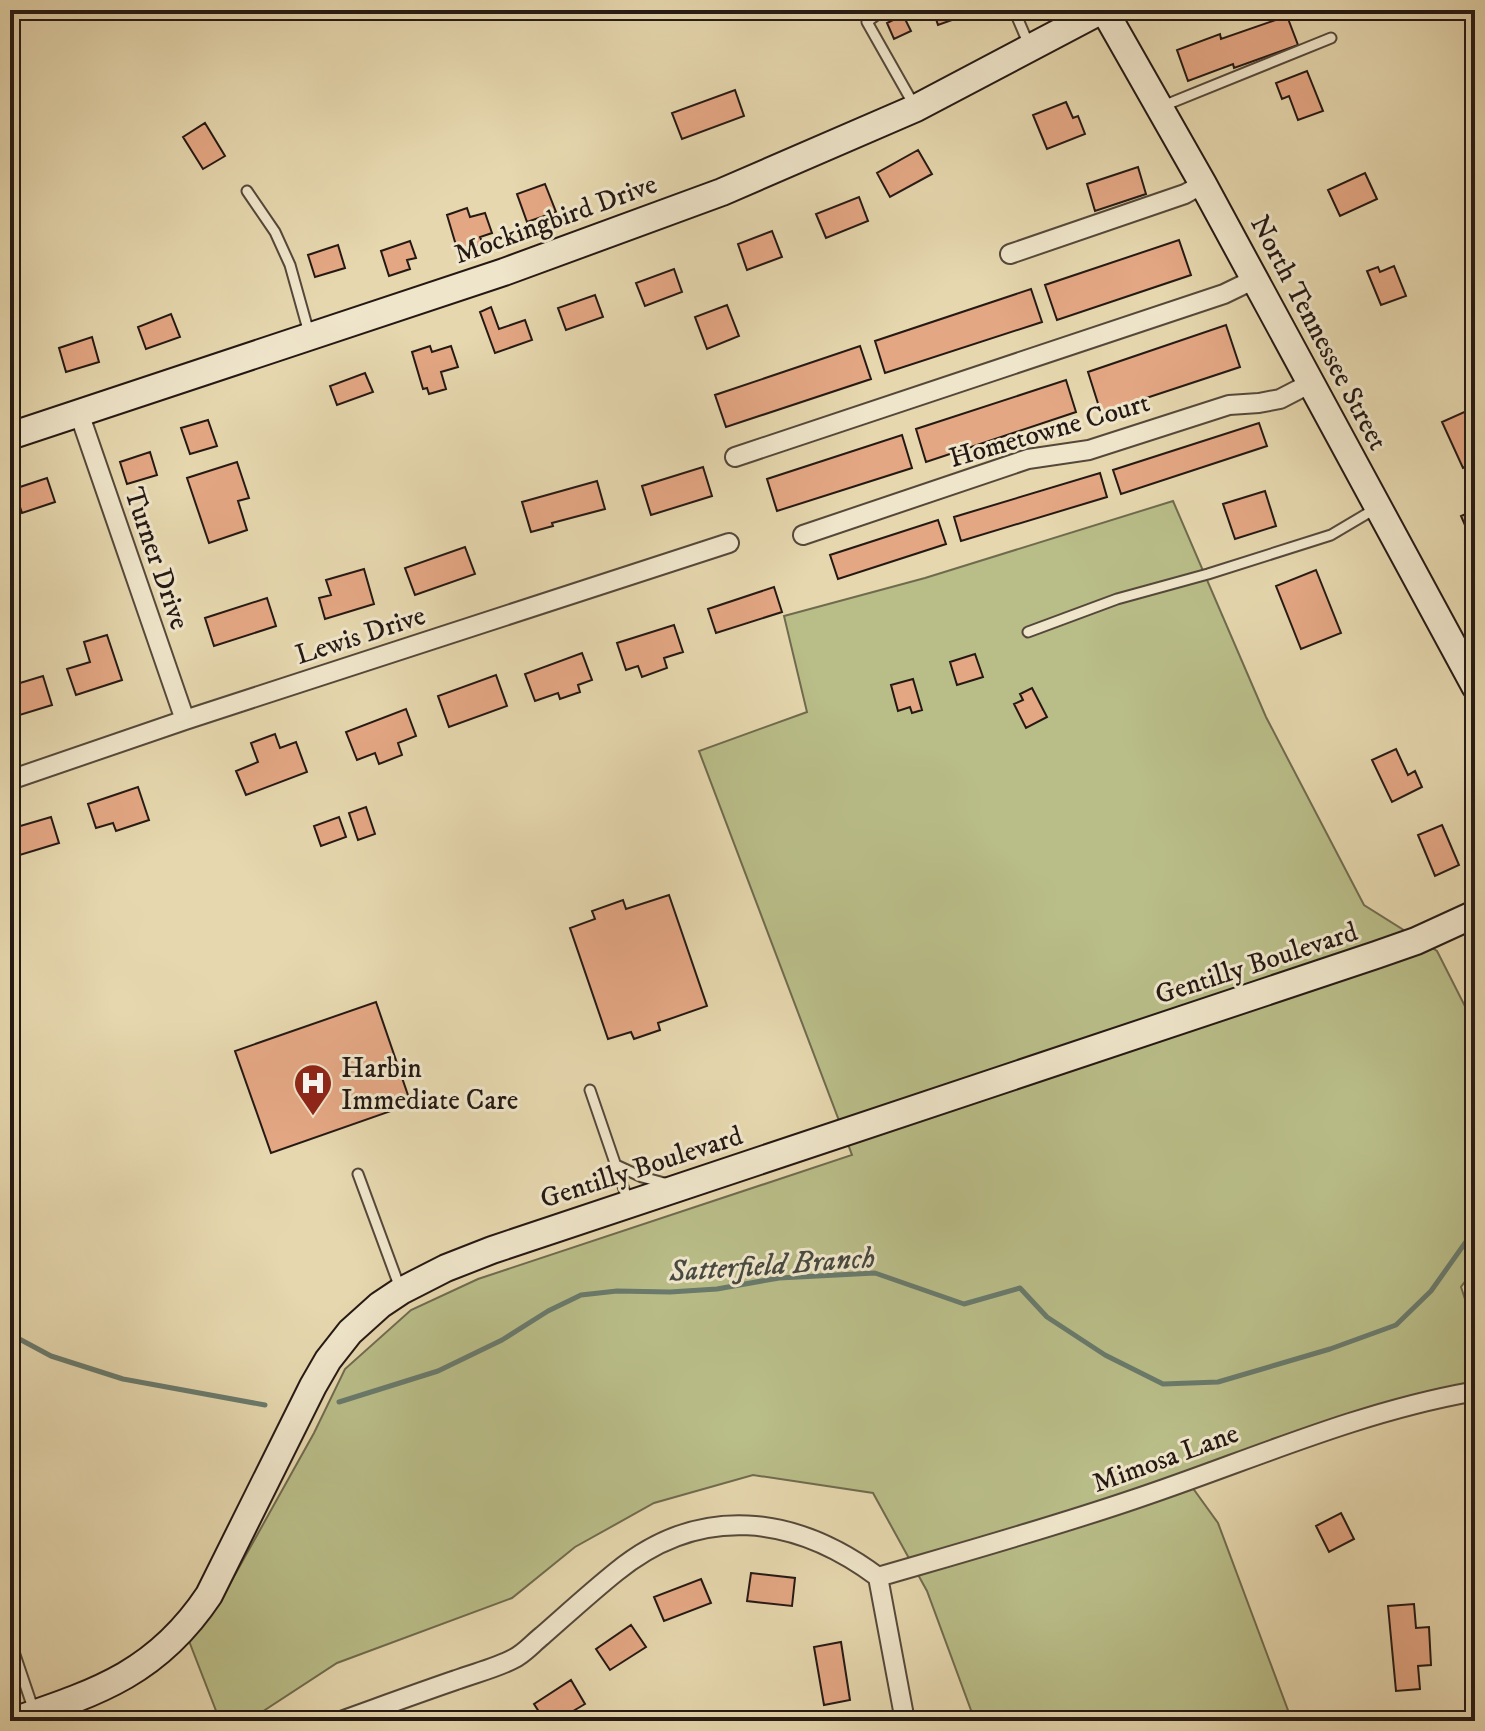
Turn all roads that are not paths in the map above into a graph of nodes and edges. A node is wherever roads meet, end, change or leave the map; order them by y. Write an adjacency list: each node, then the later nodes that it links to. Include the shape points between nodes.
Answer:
1 (883, 10): 7 (lane, via 867,22)
2 (1014, 10): 5 (lane)
3 (1103, 10): 5 (street, Mockingbird Drive); 6 (street, North Tennessee Street)
4 (1331, 38): 6 (lane)
5 (1031, 49): 7 (street, Mockingbird Drive)
6 (1159, 107): 8 (street, North Tennessee Street)
7 (916, 108): 12 (street, Mockingbird Drive, via 722,192)
8 (1203, 184): 10 (street); 11 (street, North Tennessee Street)
9 (247, 191): 12 (lane, via 290,265)
10 (1010, 254)
11 (1255, 279): 13 (street, North Tennessee Street); 16 (street, via 1224,294)
12 (310, 337): 14 (street, Mockingbird Drive)
13 (1311, 383): 17 (street, North Tennessee Street); 18 (street, Hometowne Court, via 1280,399 1229,405 1089,450 1028,459)
14 (79, 413): 15 (street, Mockingbird Drive); 22 (street, Turner Drive)
15 (10, 436)
16 (735, 457)
17 (1378, 508): 20 (lane, via 1331,535 1117,599); 21 (street, North Tennessee Street)
18 (803, 535)
19 (729, 543): 22 (street, Lewis Drive)
20 (1028, 632)
21 (1472, 674)
22 (185, 720): 23 (street, Lewis Drive)
23 (10, 780)
24 (1475, 914): 28 (street, Gentilly Boulevard, via 1376,955)
25 (590, 1090): 26 (lane)
26 (616, 1165): 28 (lane, via 650,1180); 29 (lane)
27 (358, 1174): 30 (lane)
28 (683, 1186): 29 (street, Gentilly Boulevard)
29 (629, 1204): 30 (street, Gentilly Boulevard, via 469,1258)
30 (401, 1291): 34 (street, Gentilly Boulevard, via 364,1318 328,1360 191,1621 138,1669 99,1690)
31 (1474, 1391): 32 (street, Mimosa Lane, via 1393,1409 1135,1499)
32 (878, 1577): 36 (street, via 825,1543 790,1531 756,1525 685,1534 617,1571 516,1658); 37 (street)
33 (11, 1647): 35 (lane)
34 (78, 1710): 35 (street, Gentilly Boulevard)
35 (24, 1717)
36 (341, 1721)
37 (905, 1721)

